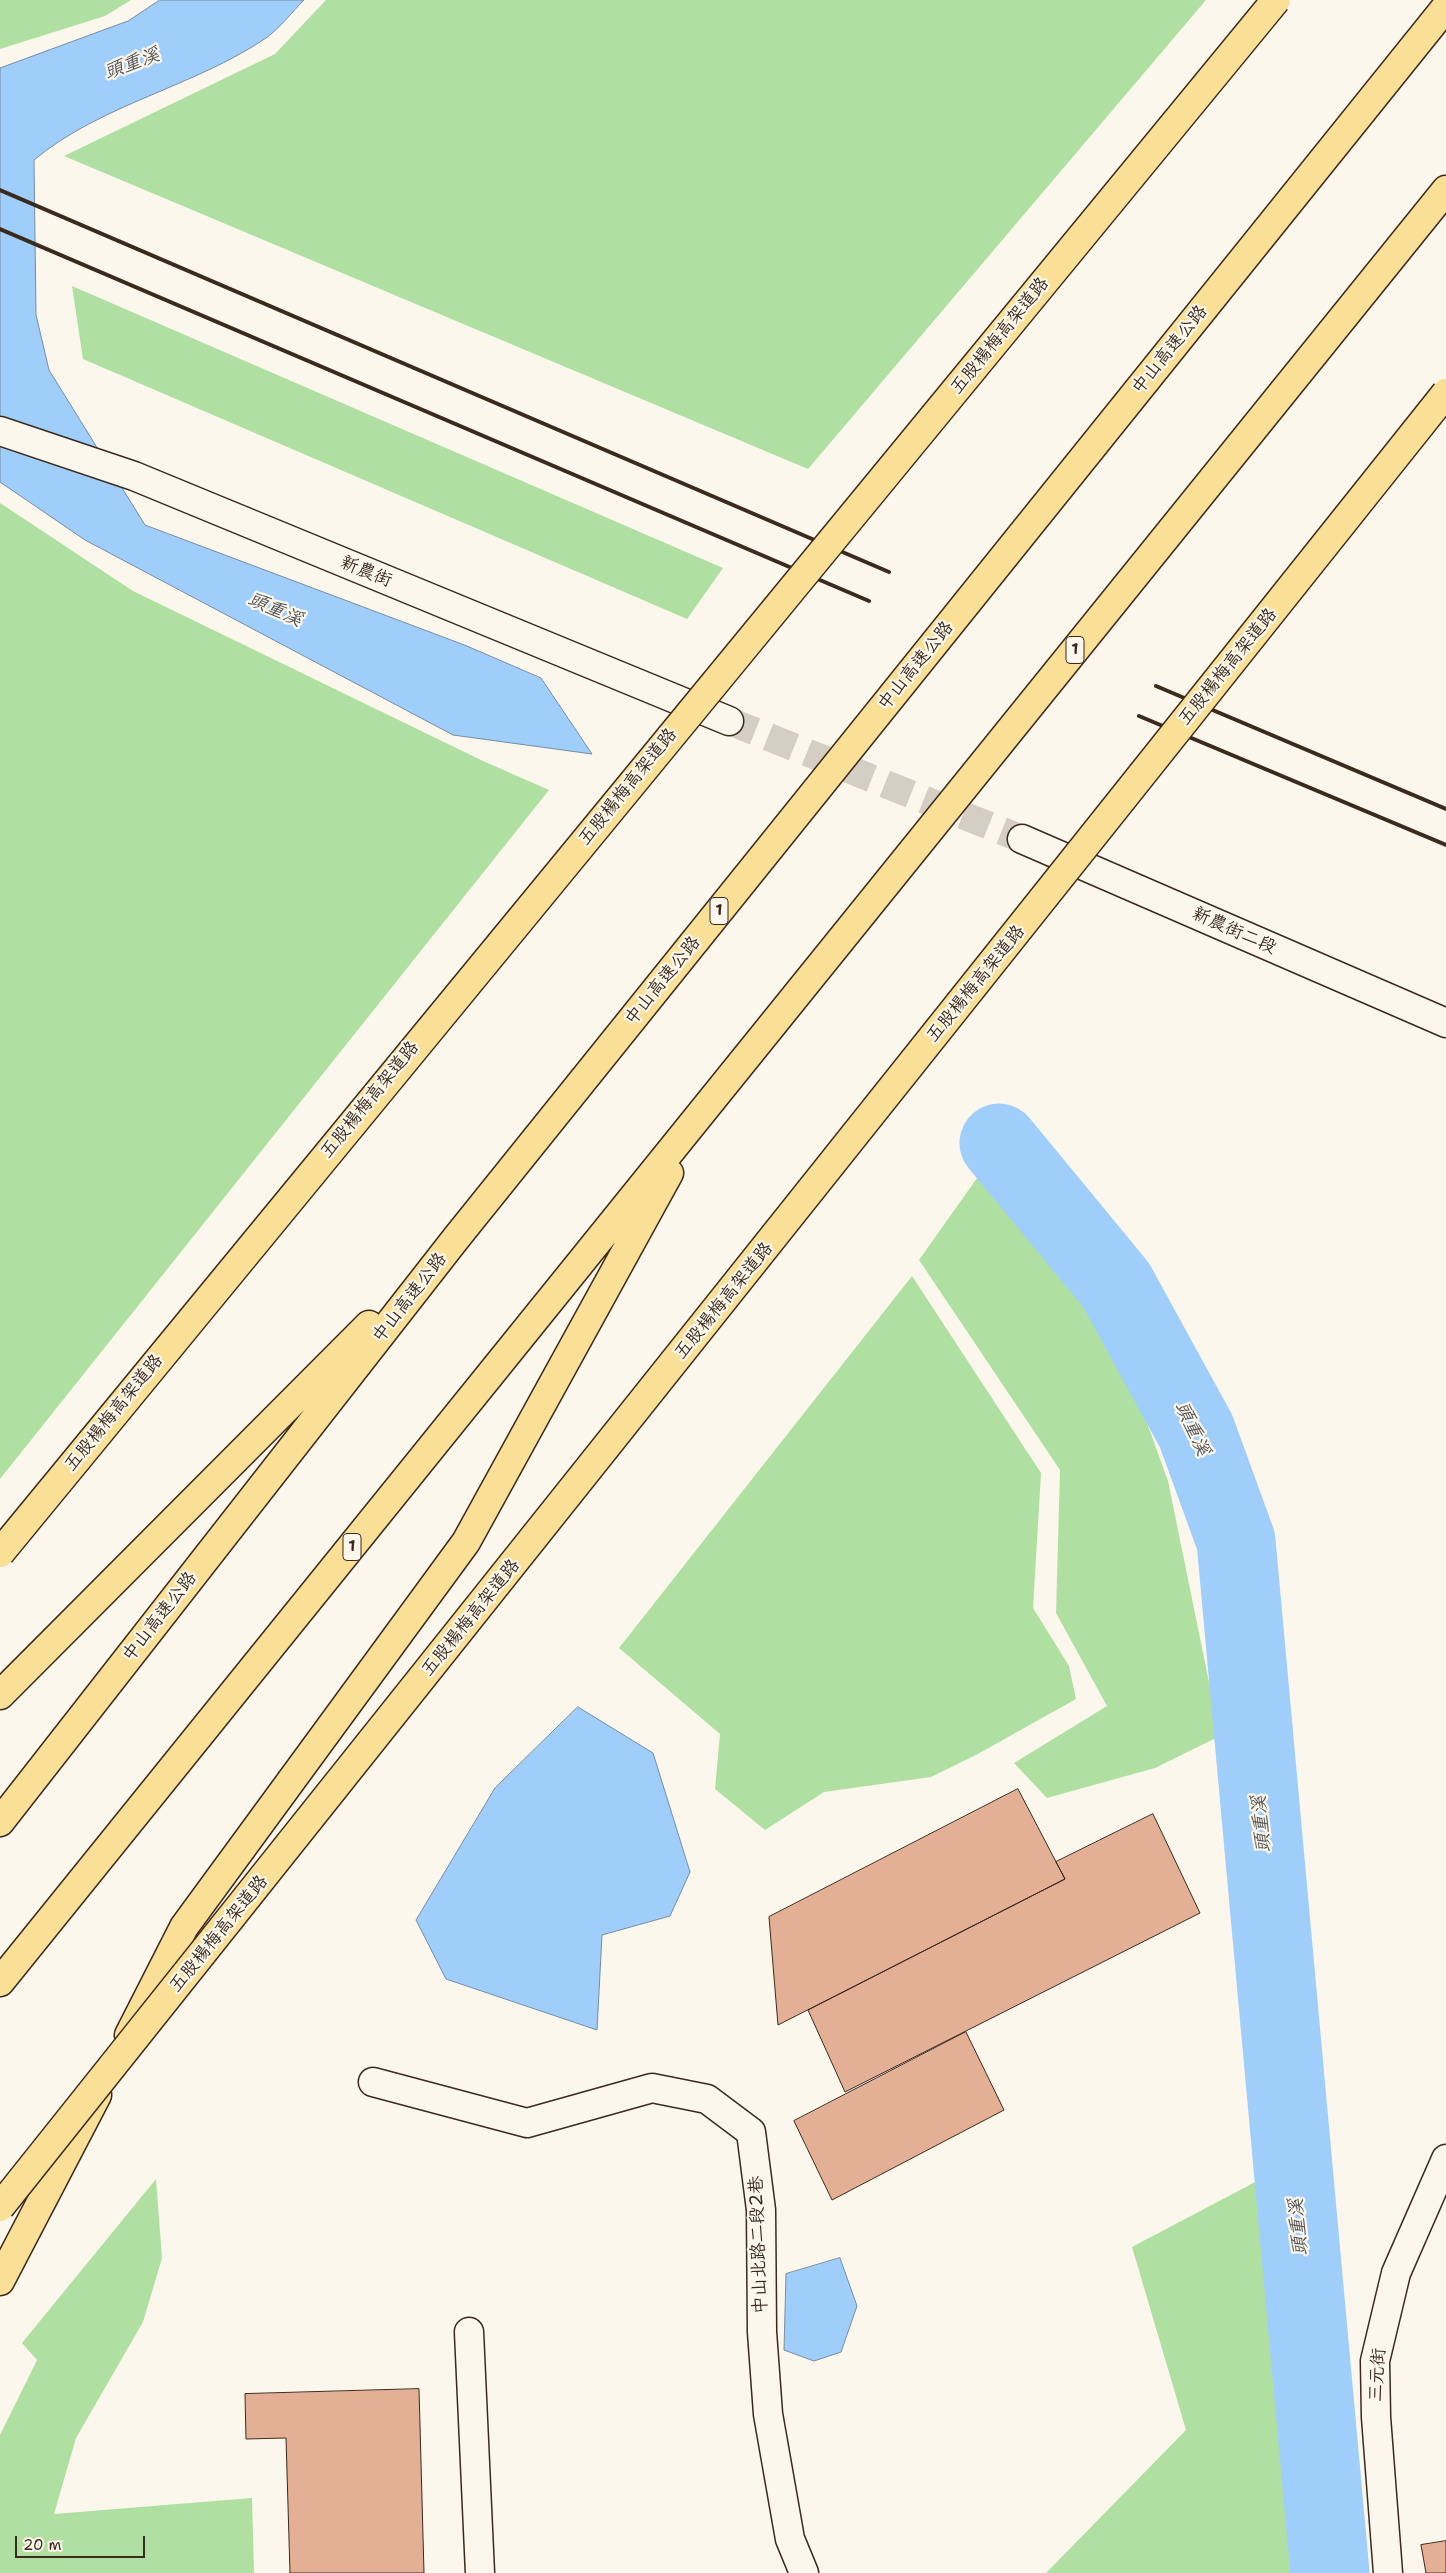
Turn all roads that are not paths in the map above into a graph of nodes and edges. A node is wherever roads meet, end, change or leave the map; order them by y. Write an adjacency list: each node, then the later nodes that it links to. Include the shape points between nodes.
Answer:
1 (1276, 0): 11 (highway, 五股楊梅高架道路, bridge)
2 (1446, 7): 10 (highway, 中山高速公路 / 1)
3 (1446, 190): 9 (highway, 1)
4 (1446, 393): 17 (highway, 五股楊梅高架道路, bridge)
5 (0, 431): 6 (street, 新農街, via 134,476)
6 (729, 721)
7 (1022, 839): 8 (street, 新農街二段)
8 (1446, 1023)
9 (704, 1111): 14 (highway, 1); 18 (highway, via 466,1542 184,1928)
10 (457, 1238): 12 (highway); 13 (highway, 中山高速公路 / 1)
11 (0, 1552)
12 (0, 1696)
13 (0, 1822)
14 (0, 1982)
15 (373, 2082): 21 (street, 中山北路二段2巷, via 527,2123 652,2088 707,2099 751,2132 762,2210 762,2332 768,2414 790,2540)
16 (1446, 2159): 22 (street, 三元街, via 1396,2273 1375,2360)
17 (0, 2207)
18 (0, 2281)
19 (469, 2332): 20 (street)
20 (480, 2573)
21 (804, 2573)
22 (1388, 2573)

